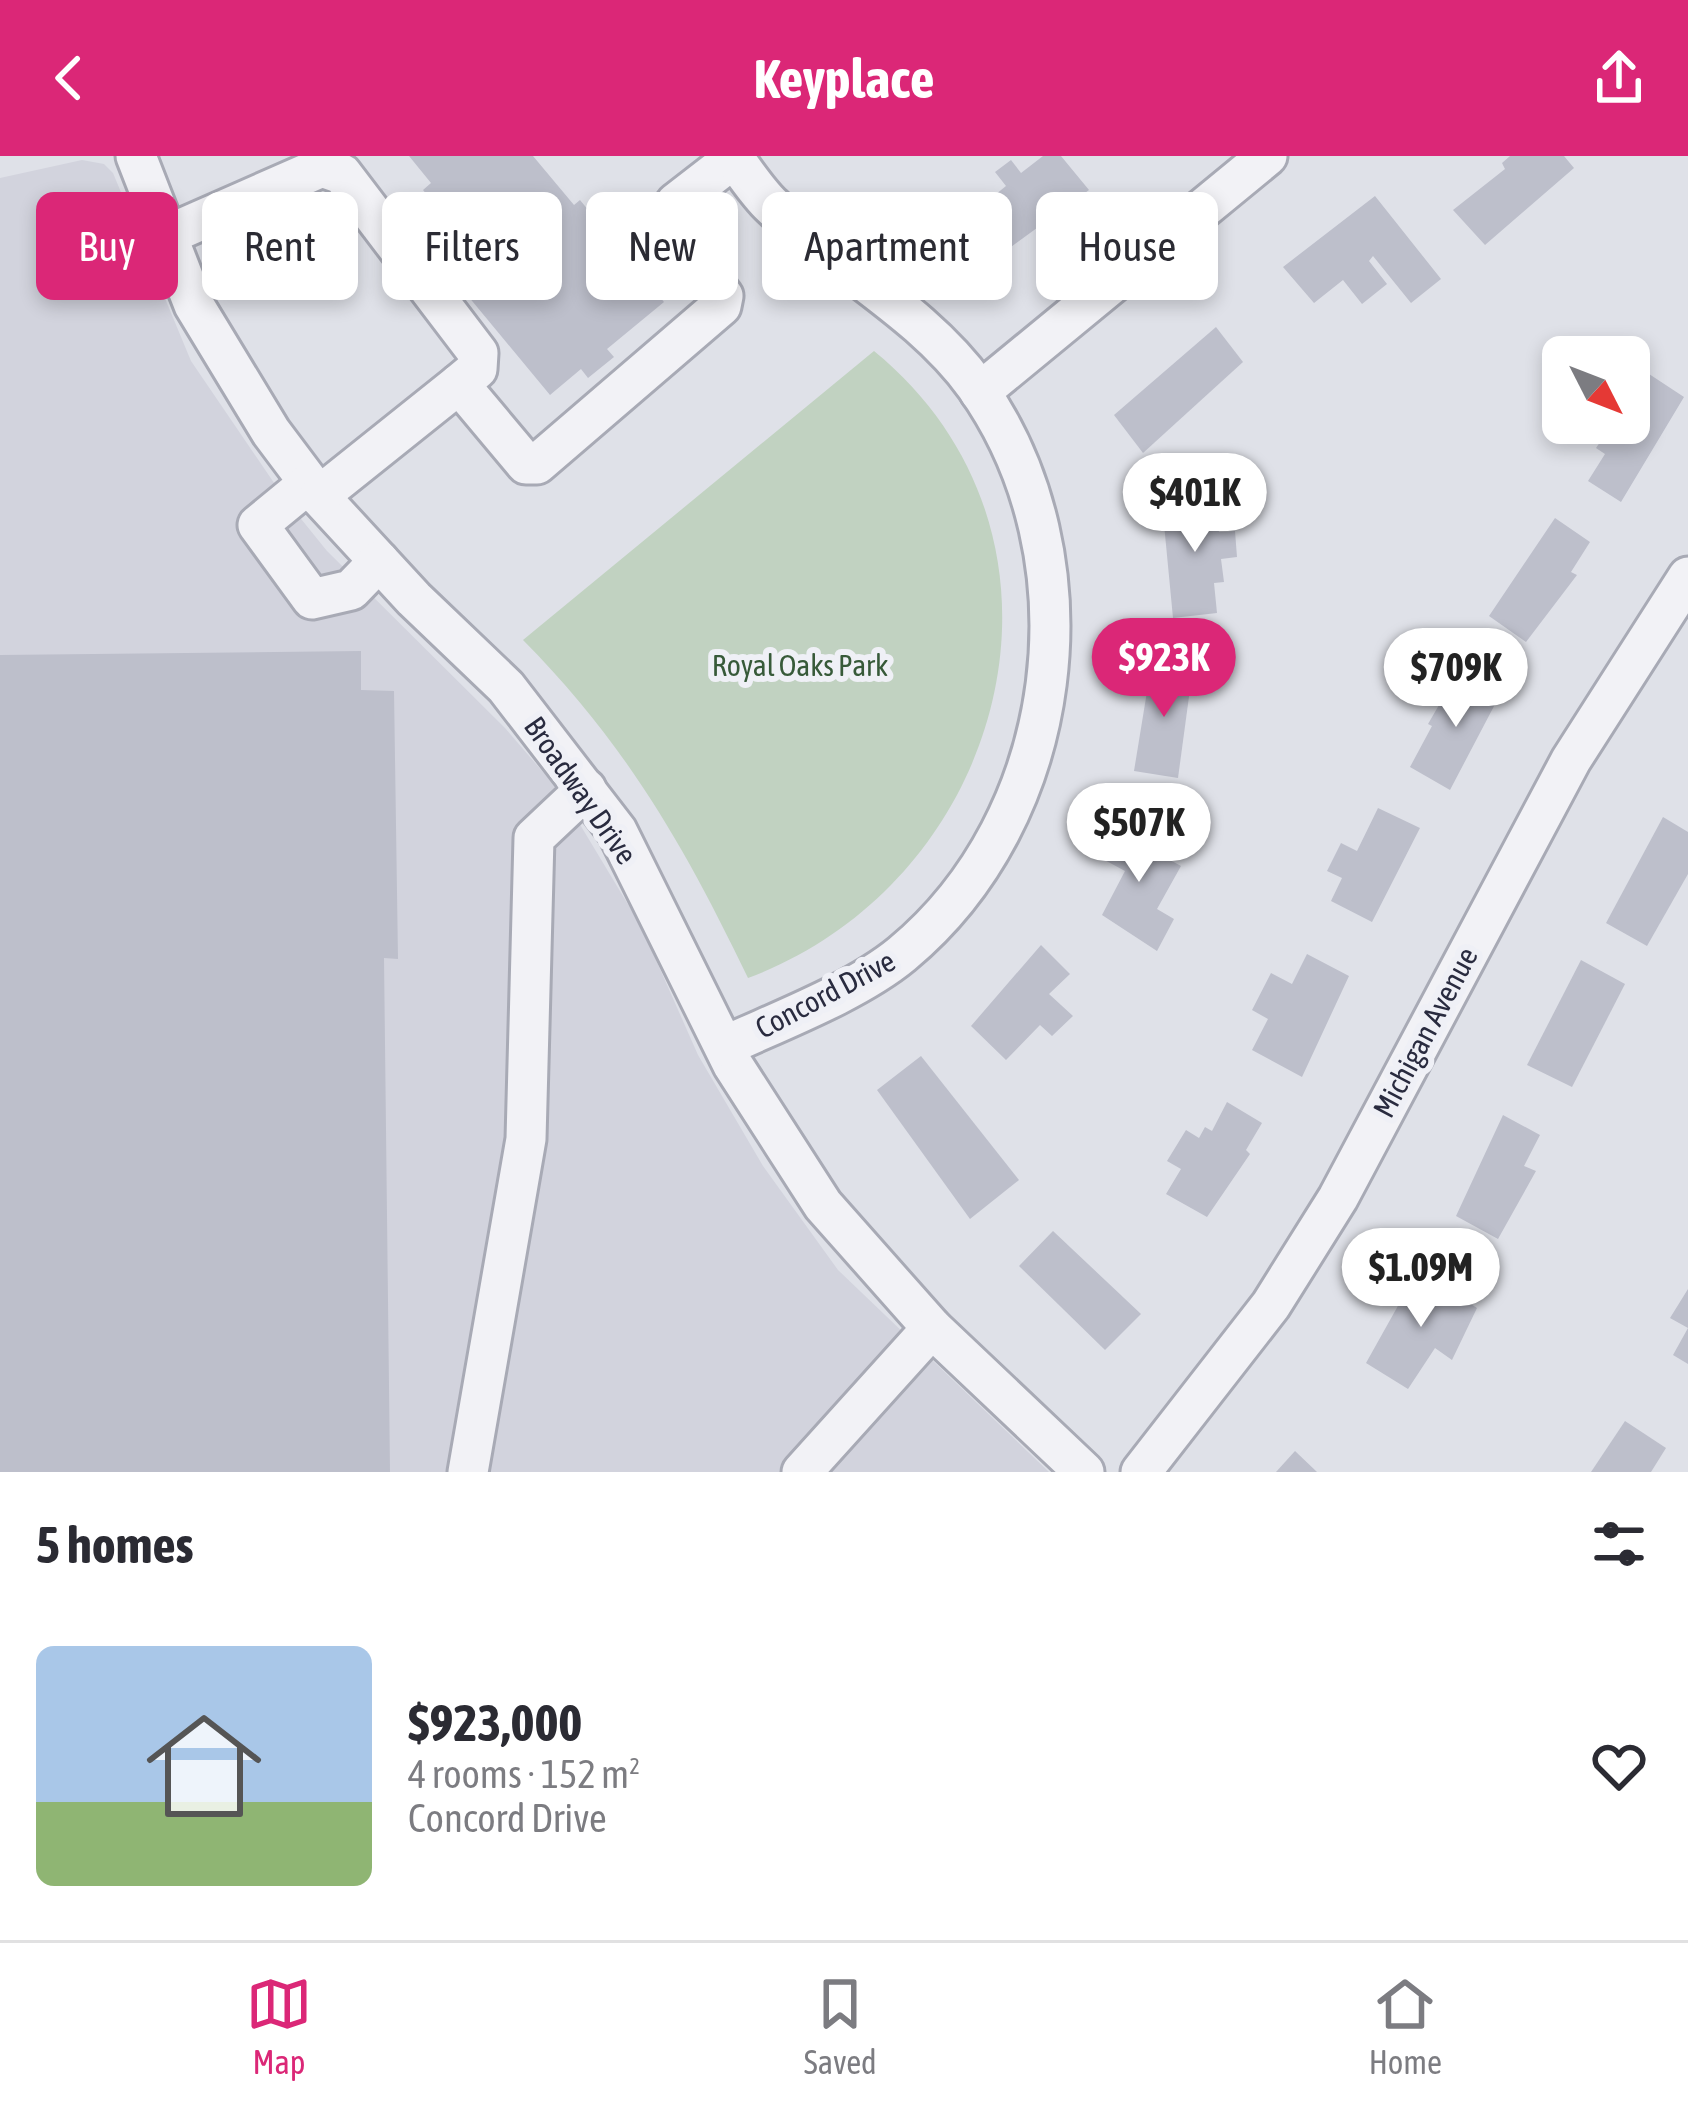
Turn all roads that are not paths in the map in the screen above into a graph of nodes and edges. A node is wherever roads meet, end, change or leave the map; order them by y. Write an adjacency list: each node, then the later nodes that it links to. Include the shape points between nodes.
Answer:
1 (136, 156): 4 (street, Broadway Drive)
2 (1267, 156): 8 (street)
3 (733, 157): 7 (street, via 672,214 672,227 723,296 721,306 537,464 526,464); 8 (street, Concord Drive, via 770,204 942,347)
4 (149, 192)
5 (178, 230): 7 (street, via 322,167 341,174 478,353 477,369)
6 (178, 267): 9 (street, Broadway Drive, via 194,305)
7 (459, 384): 9 (street)
8 (980, 392): 13 (street, Concord Drive, via 1025,482 1046,554 1050,662 1033,745 982,860 901,955)
9 (314, 489): 10 (street, Broadway Drive); 10 (street, via 258,525 312,599 352,590)
10 (379, 561): 12 (street, Broadway Drive, via 506,687)
11 (1688, 578): 18 (street, Michigan Avenue, via 1571,760 1338,1198 1270,1305)
12 (586, 789): 13 (street, Broadway Drive, via 617,831); 15 (street, via 535,838 526,1138)
13 (725, 1046): 14 (street, Broadway Drive, via 823,1205)
14 (932, 1328): 16 (street); 17 (street, Broadway Drive)
15 (468, 1472)
16 (802, 1472)
17 (1084, 1472)
18 (1142, 1472)

